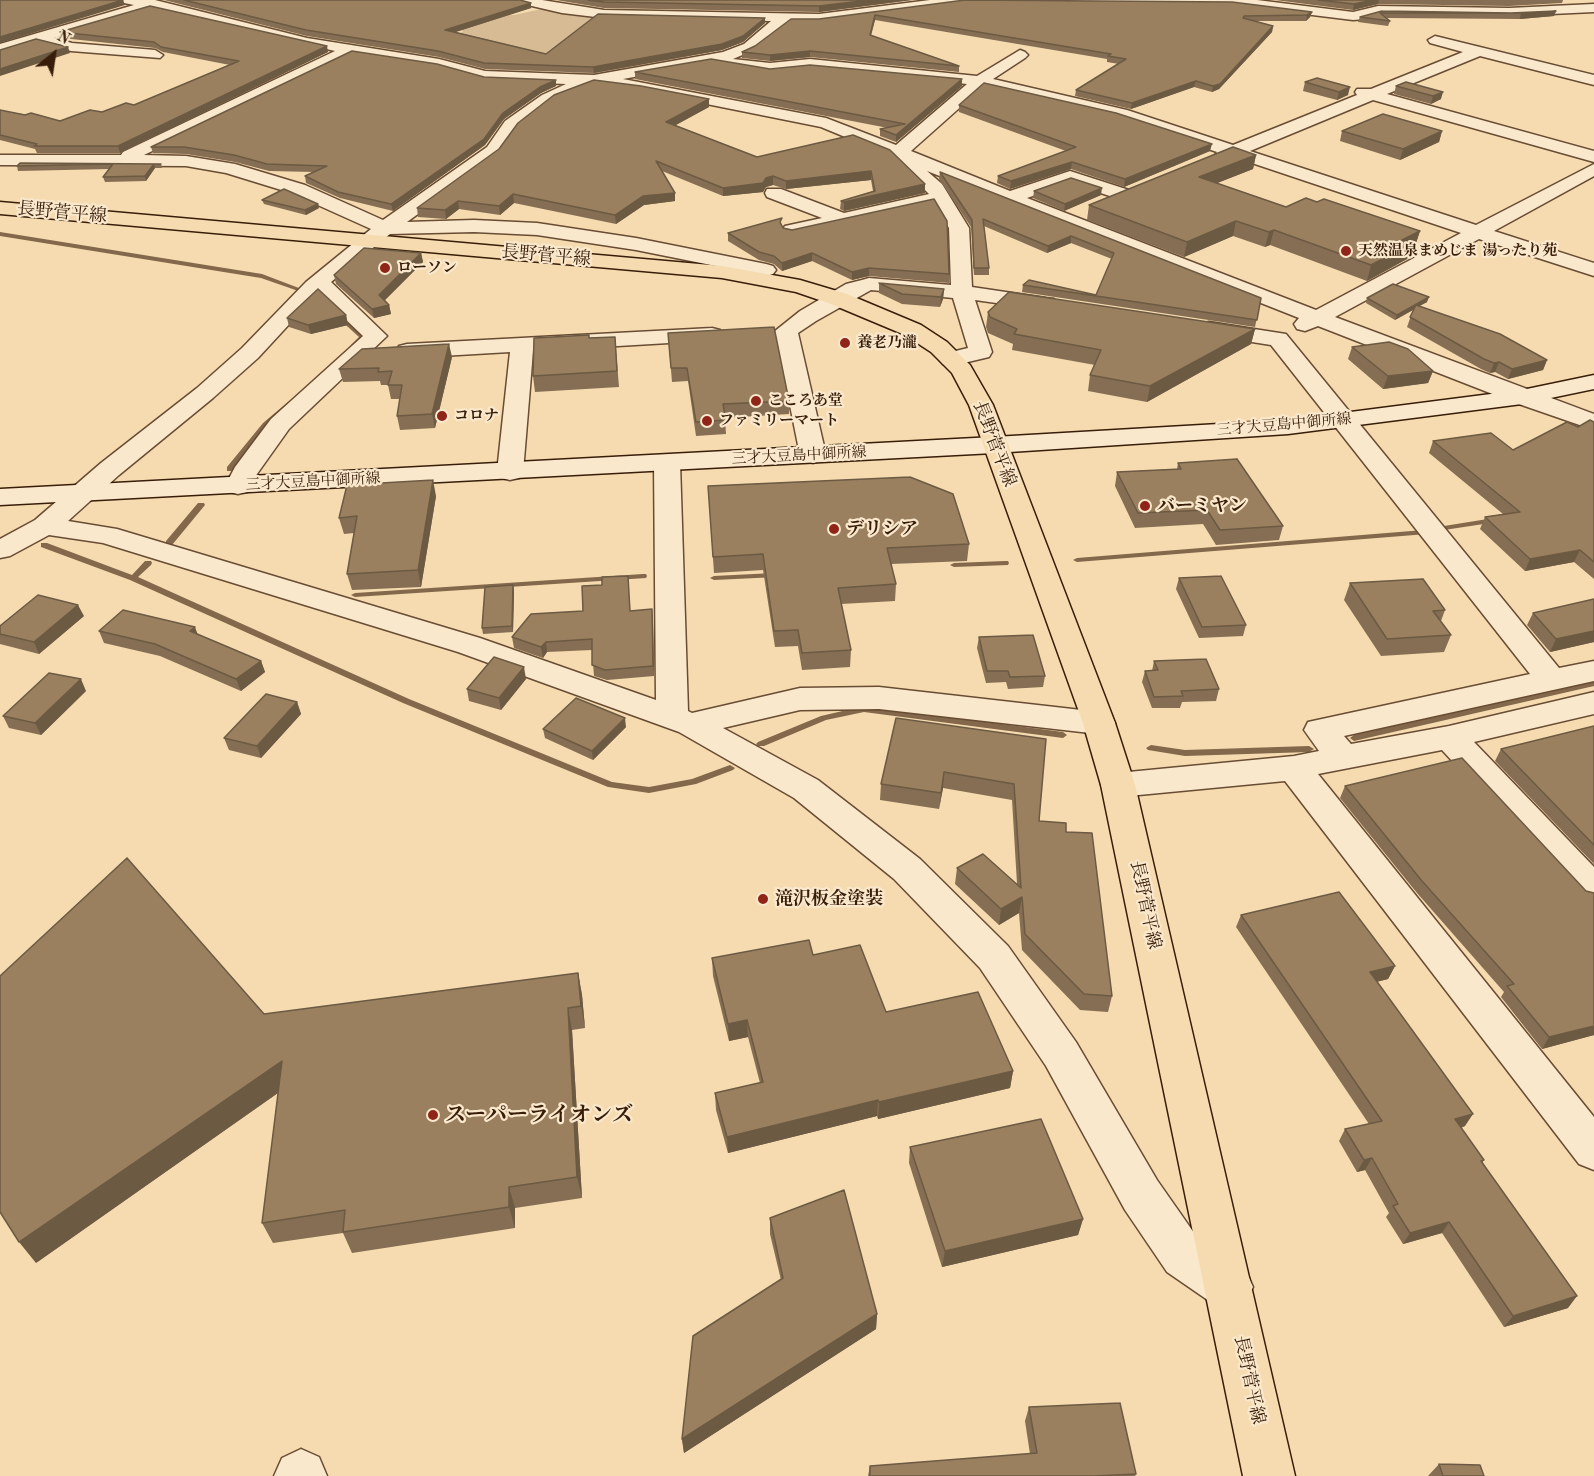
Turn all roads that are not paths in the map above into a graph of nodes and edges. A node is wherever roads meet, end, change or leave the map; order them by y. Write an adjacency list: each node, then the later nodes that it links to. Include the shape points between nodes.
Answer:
1 (129, 0): 7 (street)
2 (524, 0): 10 (street, via 604,14)
3 (963, 0): 6 (street)
4 (1036, 0): 5 (street)
5 (1052, 0): 9 (street, via 1231,1 1353,16 1378,10)
6 (942, 1): 10 (street, via 819,18)
7 (157, 2): 13 (street); 16 (street)
8 (1594, 8): 9 (street)
9 (1537, 12): 11 (street)
10 (788, 17): 20 (street, via 749,47)
11 (1575, 25)
12 (9, 29): 13 (street)
13 (37, 38): 15 (street); 18 (street, via 71,47)
14 (1435, 40): 17 (street)
15 (0, 49)
16 (350, 50): 23 (street, via 439,64 485,76); 31 (street)
17 (1478, 51): 22 (street); 27 (street)
18 (155, 55)
19 (1020, 55): 25 (street)
20 (706, 60): 23 (street); 25 (street, via 770,68 810,64)
21 (1594, 70): 22 (street)
22 (1578, 76): 24 (street)
23 (594, 80): 29 (street, via 826,123); 45 (street, via 561,92 529,111 511,125 493,151)
24 (1594, 80)
25 (981, 81): 28 (street, via 1120,114); 29 (street)
26 (1349, 88): 27 (street)
27 (1370, 94): 28 (street); 30 (street)
28 (1233, 152): 33 (street); 44 (street)
29 (898, 153): 36 (street); 37 (street)
30 (1594, 157)
31 (122, 159): 32 (street); 45 (street, via 186,161 229,168 298,189)
32 (0, 160)
33 (1212, 160)
34 (1594, 169): 44 (street)
35 (774, 193): 41 (street)
36 (940, 197): 41 (street); 49 (street, via 959,228)
37 (1009, 198): 38 (street, via 1070,177 1130,193); 42 (street)
38 (1105, 203)
39 (0, 208): 45 (main road, 長野菅平線)
40 (1084, 211): 42 (street)
41 (843, 219): 43 (street)
42 (1064, 220): 52 (street)
43 (792, 230)
44 (1479, 232): 47 (street); 52 (street)
45 (378, 234): 46 (street, via 474,226 537,229); 48 (street); 50 (main road, 長野菅平線, via 722,272 800,286)
46 (766, 270)
47 (1594, 270)
48 (311, 288): 57 (street, via 376,336); 68 (street, via 250,353)
49 (962, 292): 50 (street, via 869,284); 51 (street); 58 (street, via 981,352)
50 (839, 299): 58 (main road, 長野菅平線, via 913,330); 64 (street, via 775,331)
51 (1067, 308)
52 (1317, 318): 55 (street); 60 (street)
53 (1185, 325): 55 (street)
54 (729, 334): 56 (street)
55 (1278, 339): 61 (street)
56 (522, 346): 57 (street); 66 (street)
57 (360, 353): 67 (street, via 280,424)
58 (951, 359): 63 (main road, 長野菅平線, via 962,370 981,405)
59 (1594, 382): 60 (street, 三才大豆島中御所線)
60 (1522, 397): 61 (street, 三才大豆島中御所線); 62 (street)
61 (1344, 420): 63 (street, 三才大豆島中御所線); 73 (street)
62 (1594, 423)
63 (994, 446): 64 (street, 三才大豆島中御所線); 76 (main road, 長野菅平線)
64 (813, 455): 65 (street, 三才大豆島中御所線)
65 (667, 463): 66 (street, 三才大豆島中御所線); 75 (street)
66 (510, 472): 67 (street, 三才大豆島中御所線)
67 (238, 486): 68 (street, 三才大豆島中御所線)
68 (84, 495): 69 (street, 三才大豆島中御所線); 70 (street)
69 (0, 497)
70 (45, 526): 71 (street); 75 (street, via 107,535 263,581 468,645)
71 (0, 550)
72 (1594, 671): 73 (street)
73 (1552, 681): 78 (street, via 1320,730)
74 (1594, 703): 77 (street)
75 (681, 720): 76 (street, via 800,699 879,698); 83 (street, via 806,789 907,869 994,957 1061,1054 1141,1194 1183,1256)
76 (1098, 723): 80 (main road, 長野菅平線)
77 (1449, 737): 78 (street); 81 (street)
78 (1343, 757): 79 (street)
79 (1294, 768): 80 (street); 82 (street)
80 (1118, 784): 83 (main road, 長野菅平線)
81 (1594, 891)
82 (1594, 1150)
83 (1230, 1287): 84 (main road, 長野菅平線)
84 (1269, 1476)

